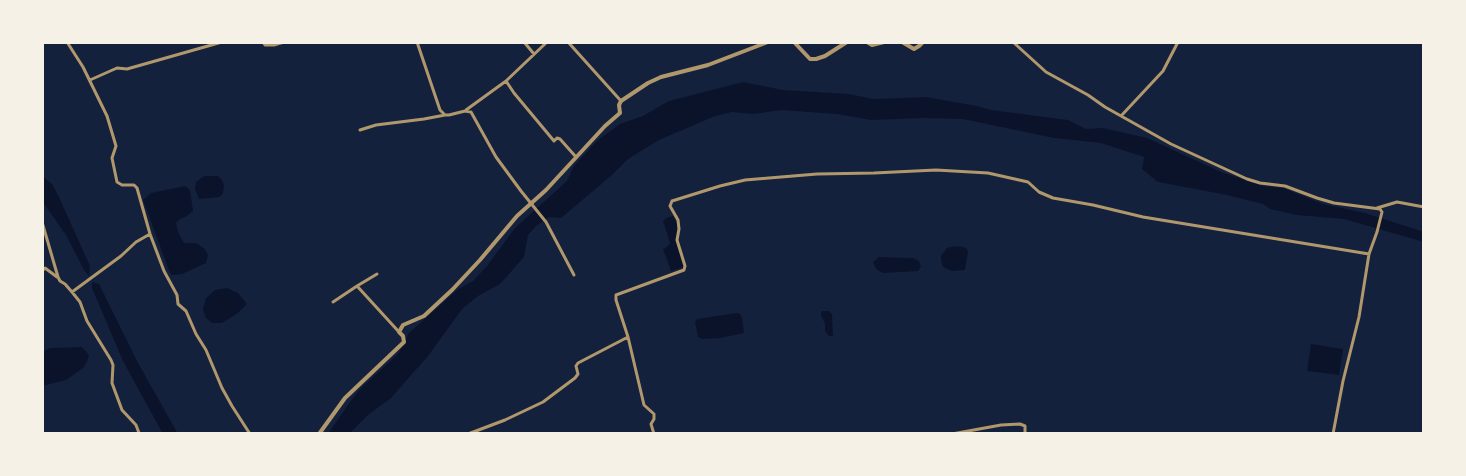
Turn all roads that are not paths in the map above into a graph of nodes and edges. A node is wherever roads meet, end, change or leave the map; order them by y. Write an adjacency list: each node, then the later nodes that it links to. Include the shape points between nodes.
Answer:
1 (67, 42): 19 (street)
2 (222, 42): 19 (street, via 127,69 117,68)
3 (263, 42): 4 (street)
4 (284, 42)
5 (417, 42): 23 (street)
6 (524, 42): 18 (street)
7 (547, 42): 18 (street)
8 (568, 42): 21 (street)
9 (768, 42): 21 (street, via 648,83)
10 (794, 42): 11 (street, via 810,59 816,59)
11 (847, 42)
12 (867, 42): 13 (street)
13 (884, 42)
14 (902, 42): 15 (street, via 914,49)
15 (923, 42)
16 (1013, 42): 24 (street, via 1047,72)
17 (1178, 42): 24 (street, via 1163,71)
18 (534, 54): 20 (street)
19 (90, 80): 31 (street, via 114,141 112,158 117,182 137,188)
20 (506, 81): 22 (street); 26 (street, via 554,141 560,139)
21 (621, 100): 26 (street, via 620,113)
22 (465, 111): 23 (street); 27 (street, via 471,112 496,157)
23 (445, 115): 25 (street)
24 (1120, 116): 29 (street, via 1247,179 1286,186 1334,203)
25 (360, 130)
26 (576, 157): 27 (street)
27 (531, 202): 35 (street); 40 (street, via 452,290 424,316 403,325)
28 (1424, 207): 29 (street, via 1396,202)
29 (1377, 208): 32 (street, via 1382,212)
30 (42, 222): 36 (street)
31 (150, 234): 38 (street); 43 (street, via 178,304 186,311 222,388)
32 (1369, 254): 41 (street, via 1143,217 1053,198 1028,182 988,173 936,170 745,180 672,201 670,206 680,229 677,240 686,266 616,295); 49 (street)
33 (42, 271): 36 (street, via 45,268)
34 (377, 274): 37 (street)
35 (574, 275)
36 (58, 277): 38 (street)
37 (357, 286): 39 (street); 40 (street)
38 (72, 292): 42 (street, via 111,360 112,383 122,410 136,425)
39 (333, 302)
40 (399, 332): 44 (street, via 404,342 345,398)
41 (628, 337): 45 (street, via 578,363 575,378 543,402); 46 (street, via 644,405 654,414)
42 (137, 434)
43 (250, 434)
44 (319, 434)
45 (468, 434)
46 (654, 434)
47 (952, 434): 48 (street, via 1022,424)
48 (1025, 434)
49 (1333, 434)

